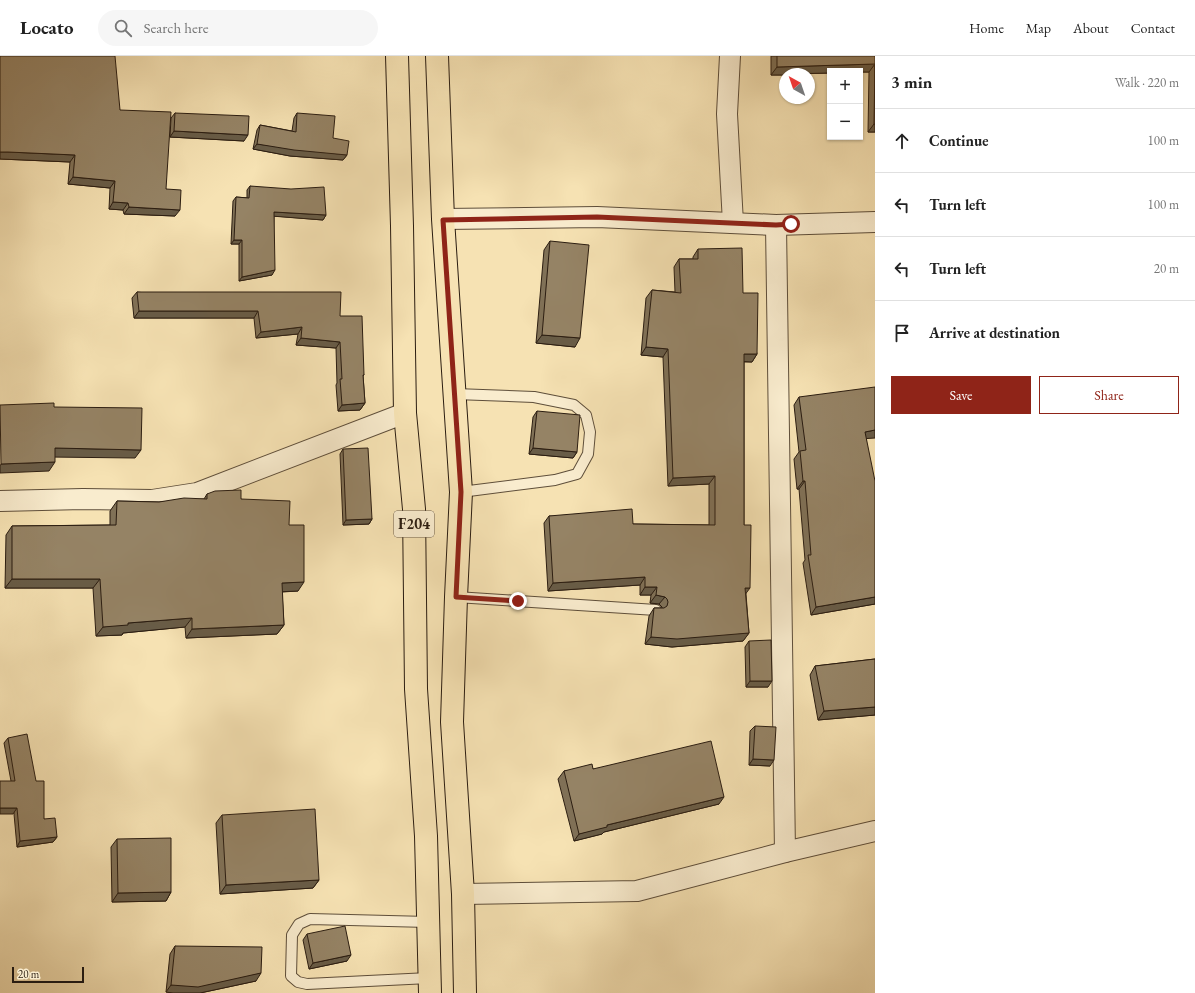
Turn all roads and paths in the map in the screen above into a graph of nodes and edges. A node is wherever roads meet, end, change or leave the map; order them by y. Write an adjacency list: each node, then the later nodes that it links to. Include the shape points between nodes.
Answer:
1 (397, 56): 9 (main road, F204)
2 (437, 56): 4 (main road)
3 (730, 56): 6 (street, via 727,114)
4 (443, 220): 6 (street, via 597,217); 8 (main road)
5 (875, 222): 7 (street)
6 (732, 223): 7 (street)
7 (776, 225): 15 (street)
8 (455, 394): 10 (main road); 10 (lane, via 534,397 574,405 586,415 590,432 588,454 577,474 555,480)
9 (405, 413): 11 (street, via 198,493 152,500); 17 (main road, F204, via 414,509 416,689 426,836)
10 (461, 492): 12 (main road)
11 (0, 501)
12 (456, 597): 13 (lane); 16 (main road, via 452,722)
13 (656, 610)
14 (875, 831): 15 (street)
15 (785, 852): 16 (street, via 637,891)
16 (463, 894): 19 (main road)
17 (428, 922): 18 (main road, F204); 18 (lane, via 310,919 299,924 292,935 291,976 298,982 308,984)
18 (430, 985)
19 (465, 993)

